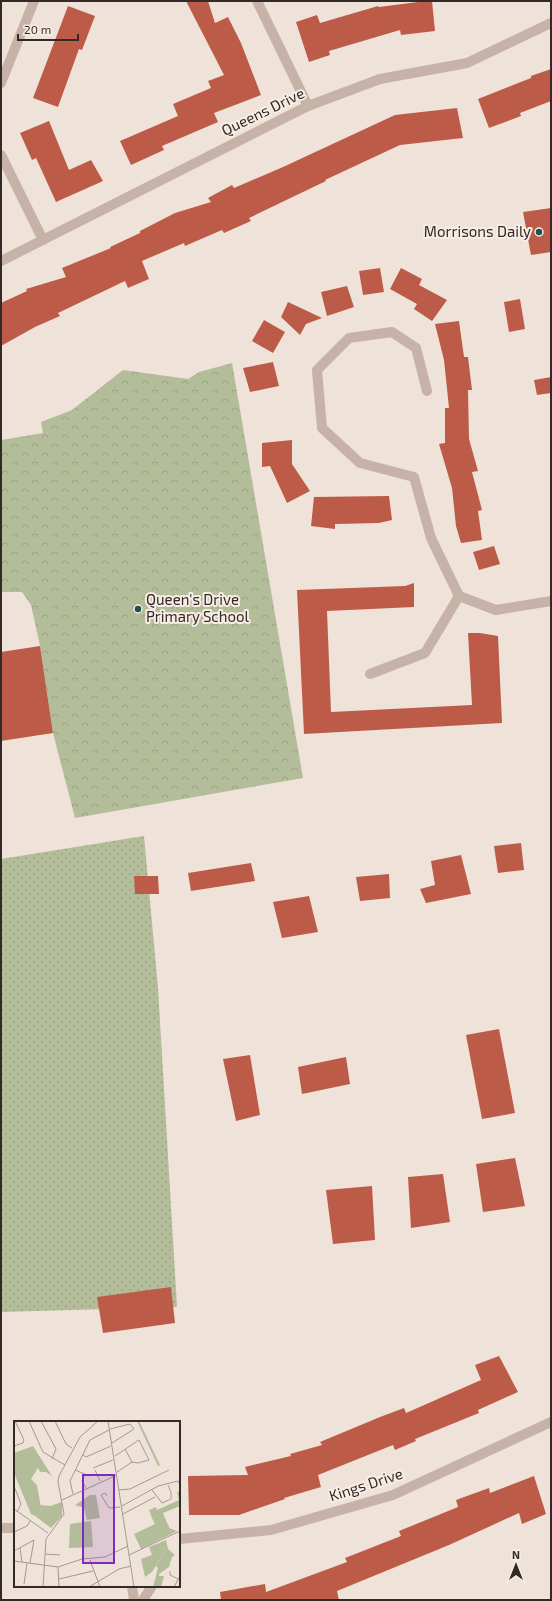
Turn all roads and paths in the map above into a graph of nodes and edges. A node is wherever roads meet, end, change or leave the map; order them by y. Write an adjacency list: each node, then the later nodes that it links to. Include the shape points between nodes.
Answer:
1 (34, 1): 4 (street)
2 (257, 1): 5 (street)
3 (551, 23): 5 (street, Queens Drive, via 467,63 380,79)
4 (1, 83)
5 (308, 106): 7 (street, Queens Drive)
6 (1, 155): 7 (street)
7 (43, 240): 8 (street, Queens Drive)
8 (1, 261)
9 (427, 391): 10 (street, via 416,348 392,332 349,338 317,370 322,428 360,463 414,477 430,538)
10 (459, 596): 11 (street, via 496,610); 12 (street, via 425,653)
11 (551, 601)
12 (370, 674)
13 (551, 1422): 16 (street, Kings Drive, via 393,1495 271,1530)
14 (1, 1528): 15 (street)
15 (14, 1528)
16 (180, 1540)
17 (132, 1587): 19 (street)
18 (151, 1587): 20 (street)
19 (134, 1600)
20 (143, 1600)

